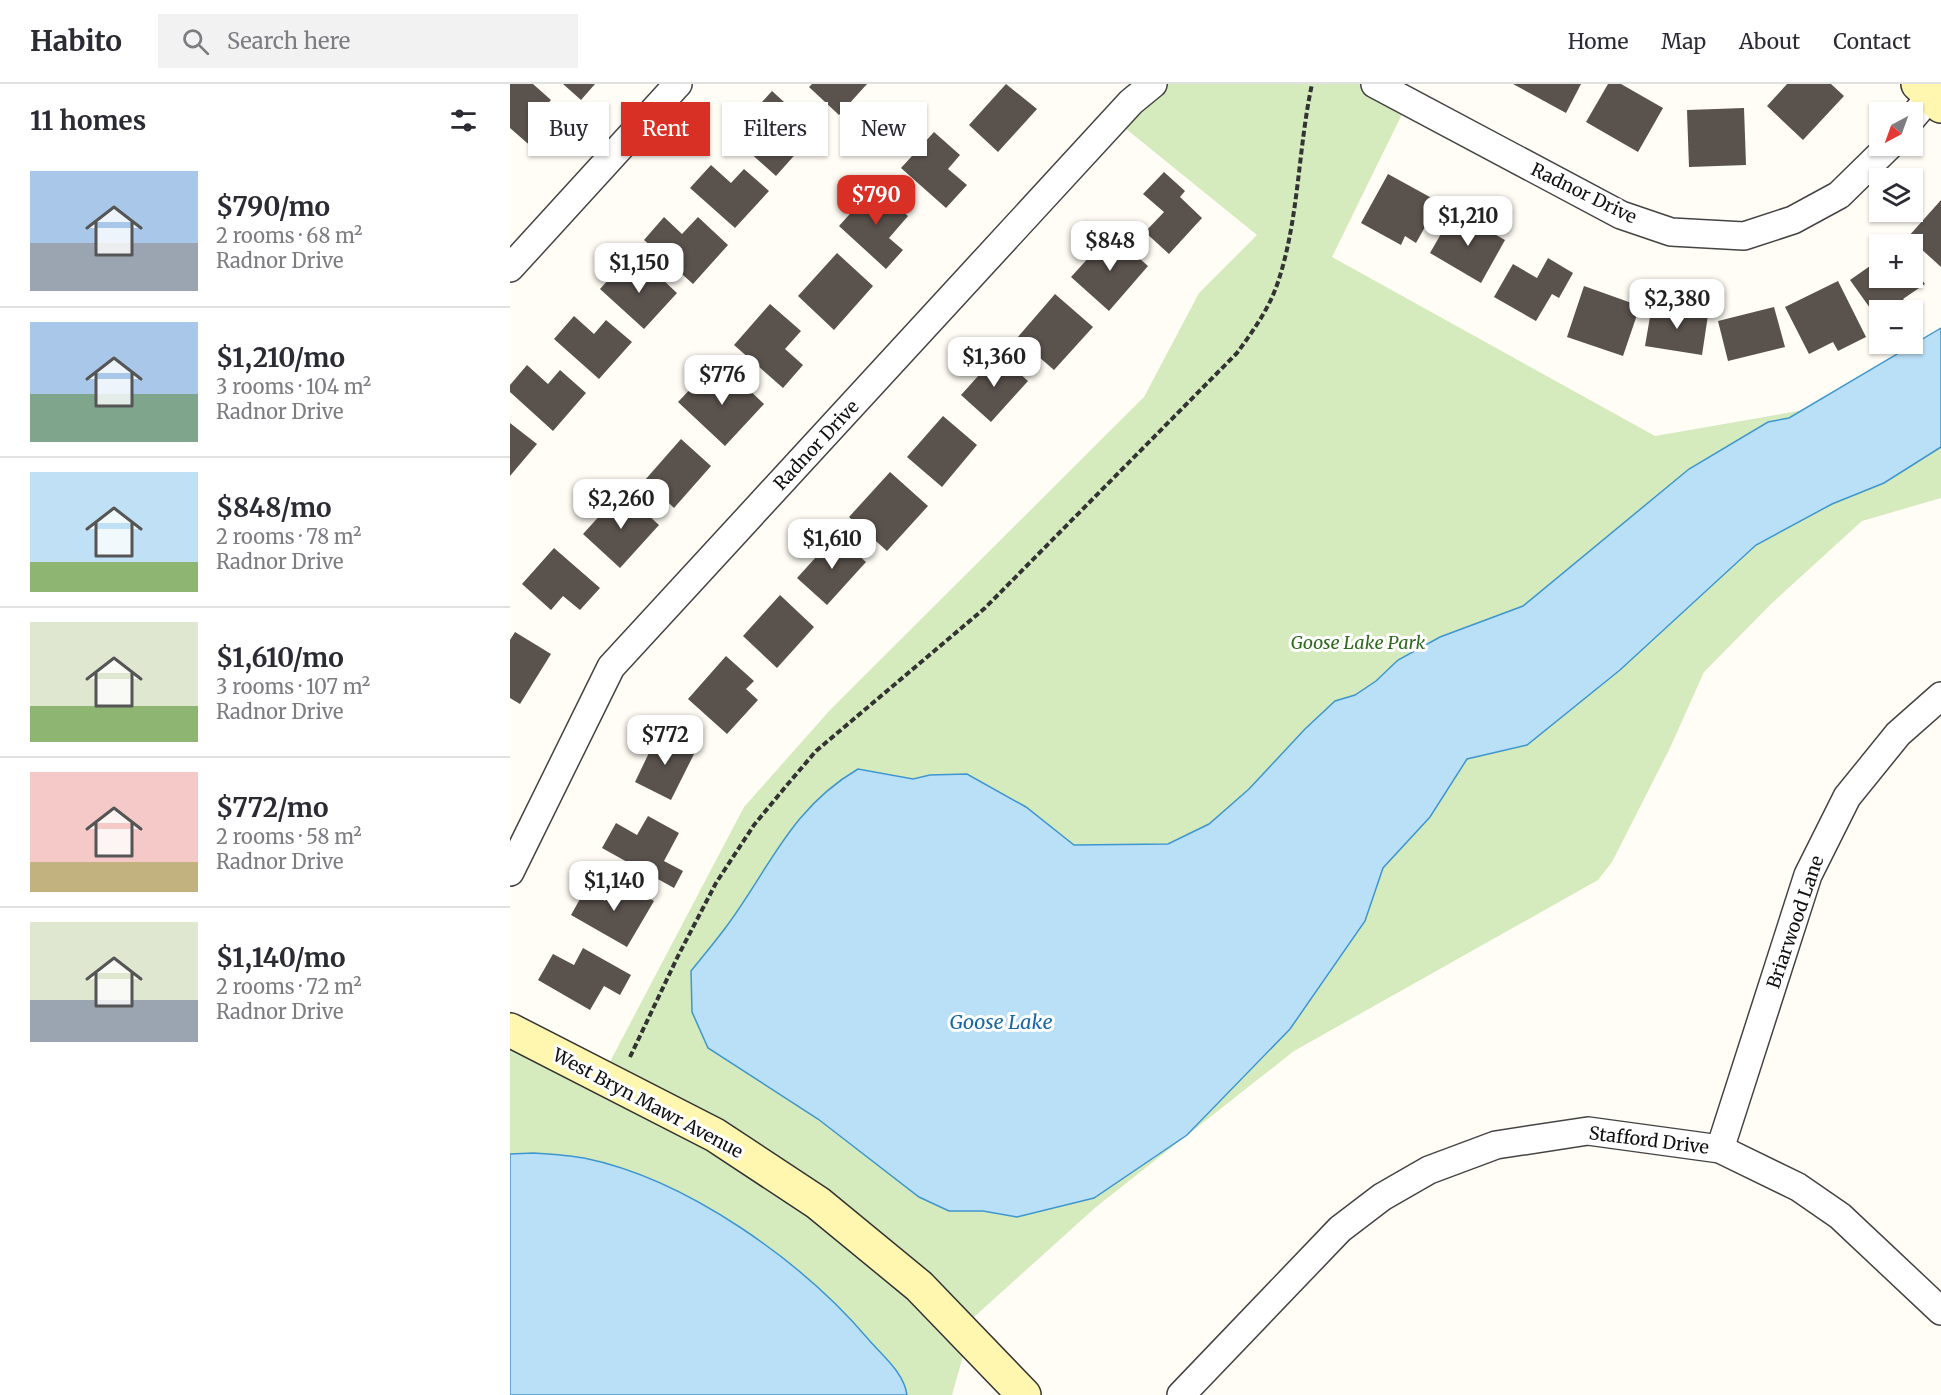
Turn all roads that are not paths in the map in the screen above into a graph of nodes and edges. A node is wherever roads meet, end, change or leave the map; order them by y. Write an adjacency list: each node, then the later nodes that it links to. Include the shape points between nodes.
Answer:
1 (678, 84): 5 (street)
2 (1153, 84): 7 (street, Radnor Drive, via 1131,102 611,667)
3 (1375, 84): 4 (street, Radnor Drive, via 1621,215 1671,232 1744,236 1793,220 1839,195)
4 (1879, 156)
5 (510, 268)
6 (1941, 696): 9 (street, Briarwood Lane, via 1898,734 1847,796 1808,875)
7 (510, 872)
8 (510, 1030): 11 (street, West Bryn Mawr Avenue, via 715,1135 818,1203 919,1286)
9 (1720, 1149): 10 (street, Stafford Drive, via 1798,1187 1840,1216); 12 (street, Stafford Drive, via 1588,1131 1496,1145 1429,1170 1382,1197 1340,1229)
10 (1941, 1311)
11 (1024, 1395)
12 (1181, 1395)

